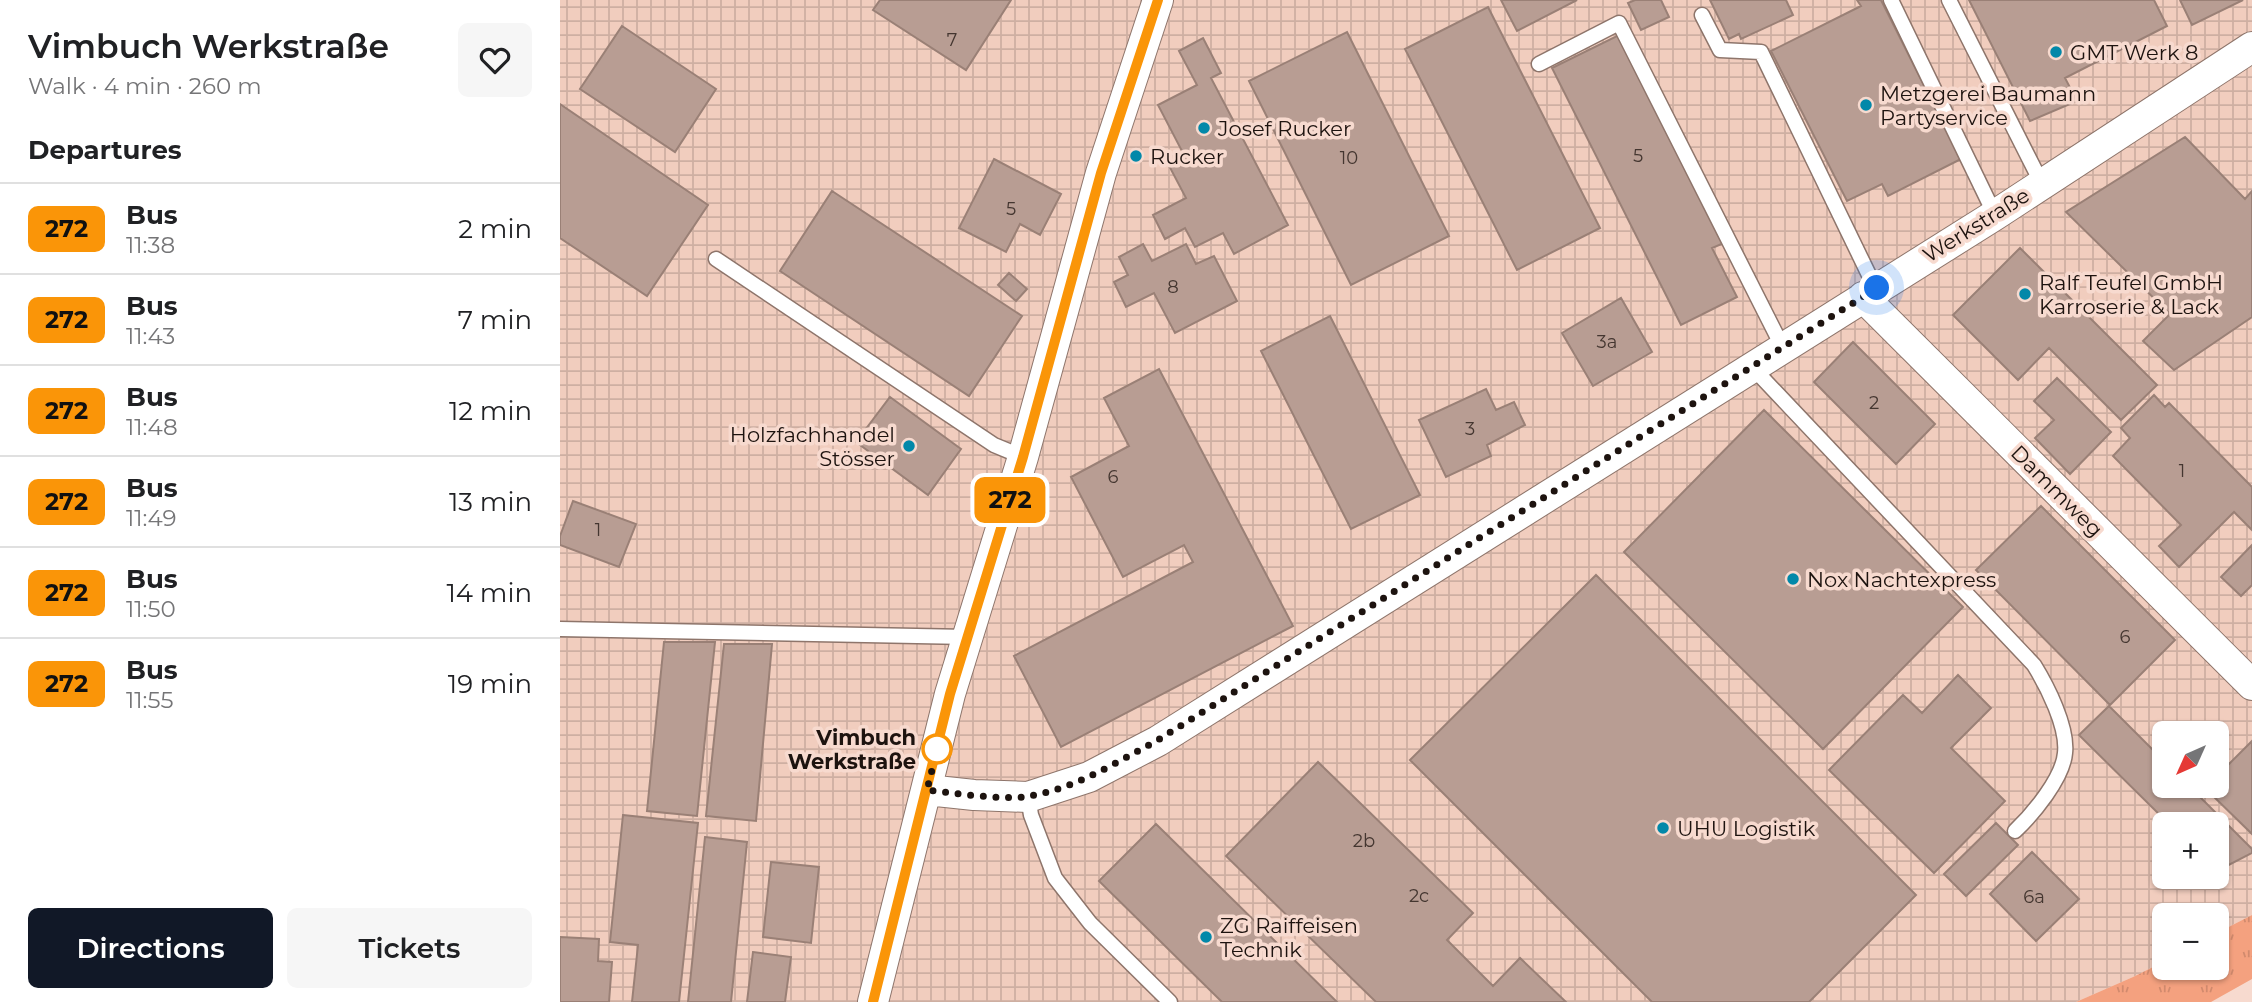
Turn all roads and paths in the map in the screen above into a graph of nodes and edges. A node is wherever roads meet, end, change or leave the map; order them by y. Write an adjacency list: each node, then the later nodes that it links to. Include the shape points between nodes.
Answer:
1 (1158, 0): 13 (street, via 1101,173)
2 (1891, 0): 8 (lane)
3 (1949, 0): 7 (lane)
4 (1702, 15): 10 (lane, via 1720,50 1761,52 1869,275)
5 (2252, 47): 7 (street, Werkstraße)
6 (1539, 64): 11 (lane, via 1619,23)
7 (2042, 184): 8 (street, Werkstraße)
8 (1995, 215): 10 (street, Werkstraße)
9 (716, 259): 13 (lane, via 994,445)
10 (1870, 292): 11 (street, Werkstraße); 16 (street, Dammweg)
11 (1783, 348): 12 (street, Werkstraße)
12 (1752, 367): 18 (street, Werkstraße, via 1158,740 1089,777); 19 (lane, via 2034,665 2048,688 2066,752 2034,813)
13 (1023, 457): 15 (street)
14 (560, 629): 15 (lane)
15 (968, 637): 17 (street)
16 (2252, 685)
17 (927, 790): 18 (street, Werkstraße); 21 (street)
18 (1028, 797): 20 (lane, via 1055,878 1090,923)
19 (2015, 831)
20 (1150, 982): 22 (lane); 23 (lane)
21 (873, 1002)
22 (1154, 1002)
23 (1170, 1002)

